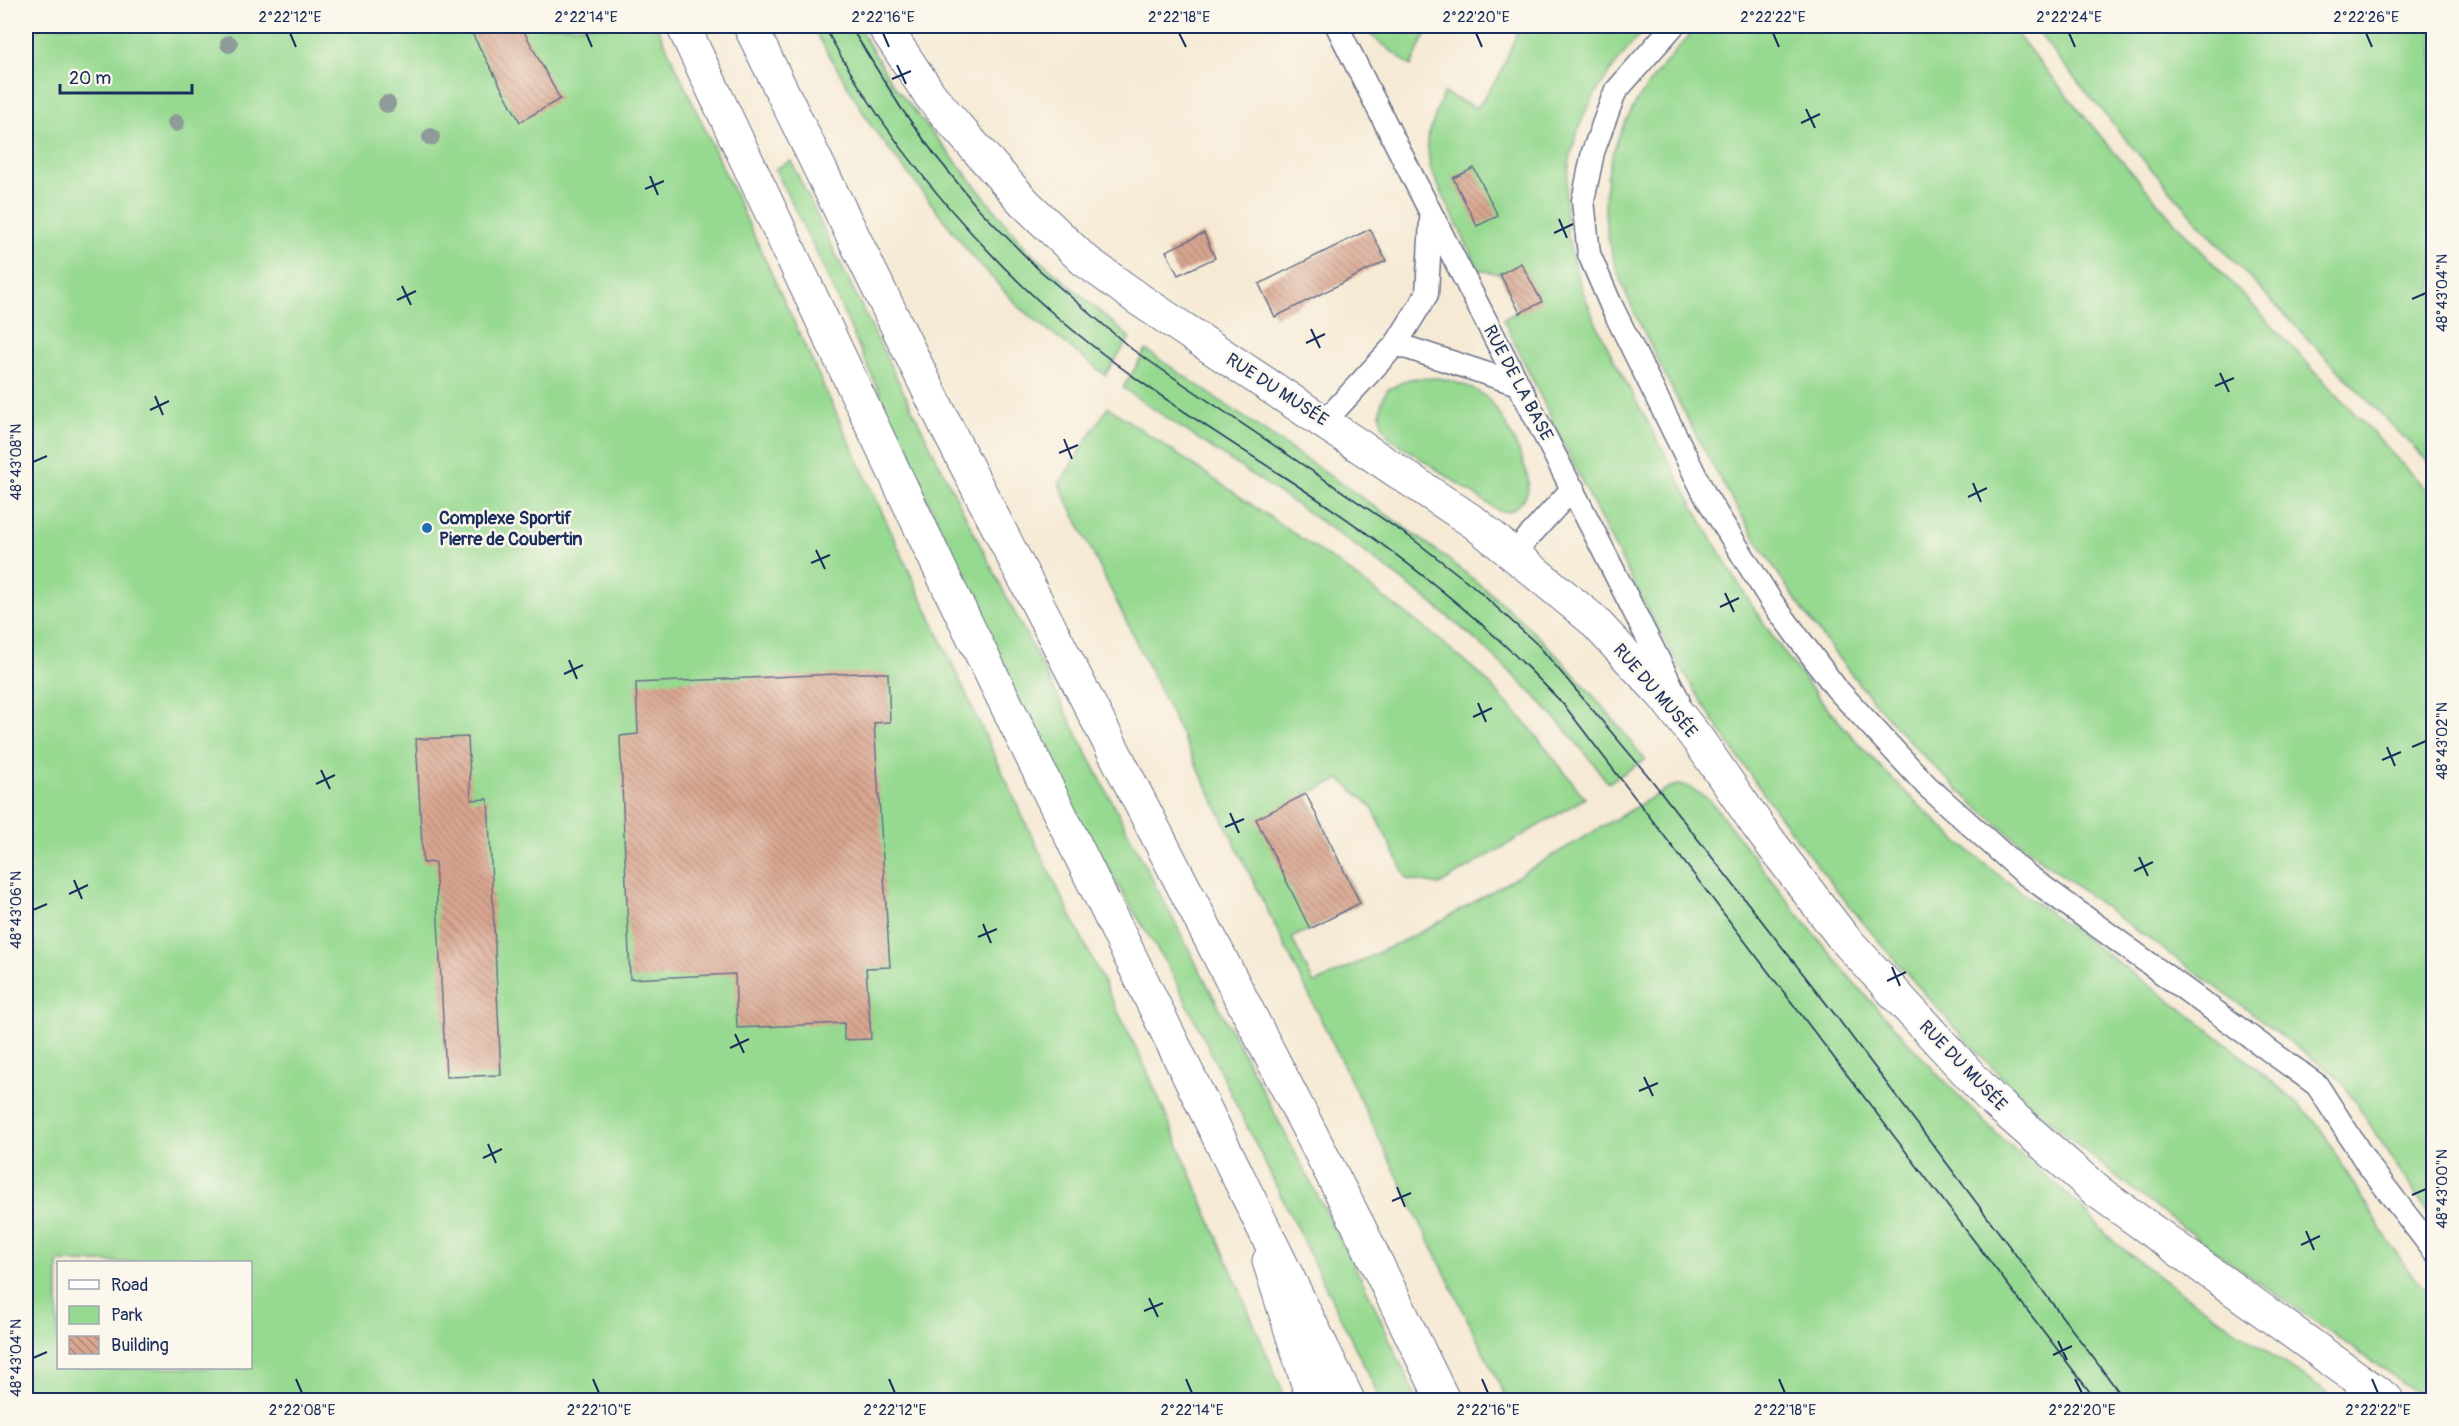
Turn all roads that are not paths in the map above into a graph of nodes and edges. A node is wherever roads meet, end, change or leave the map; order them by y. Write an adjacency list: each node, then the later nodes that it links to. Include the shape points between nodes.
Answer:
1 (683, 26): 13 (main road, via 949,588)
2 (750, 26): 17 (main road, via 949,432 1358,1225)
3 (884, 26): 9 (main road, RUE DU MUSÉE, via 930,95 958,128 1024,202 1083,259)
4 (1337, 26): 6 (lane, RUE DE LA BASE)
5 (1673, 26): 14 (lane, via 1615,92 1593,153 1583,201 1589,254 1706,495 1735,543 1771,601 1836,688 1927,786 2024,873 2317,1085 2368,1165)
6 (1432, 219): 7 (lane, via 1427,294); 8 (lane, RUE DE LA BASE)
7 (1396, 344): 8 (lane); 9 (lane)
8 (1518, 384): 10 (lane, RUE DE LA BASE)
9 (1325, 421): 11 (main road, RUE DU MUSÉE, via 1475,523)
10 (1573, 488): 11 (lane); 12 (lane, RUE DE LA BASE)
11 (1513, 554): 12 (main road, RUE DU MUSÉE, via 1592,618 1663,695)
12 (1699, 741): 18 (main road, RUE DU MUSÉE, via 1842,936 1990,1098 2097,1191)
13 (1253, 1211): 15 (main road); 16 (main road)
14 (2433, 1251)
15 (1313, 1401)
16 (1347, 1401)
17 (1443, 1401)
18 (2388, 1401)

